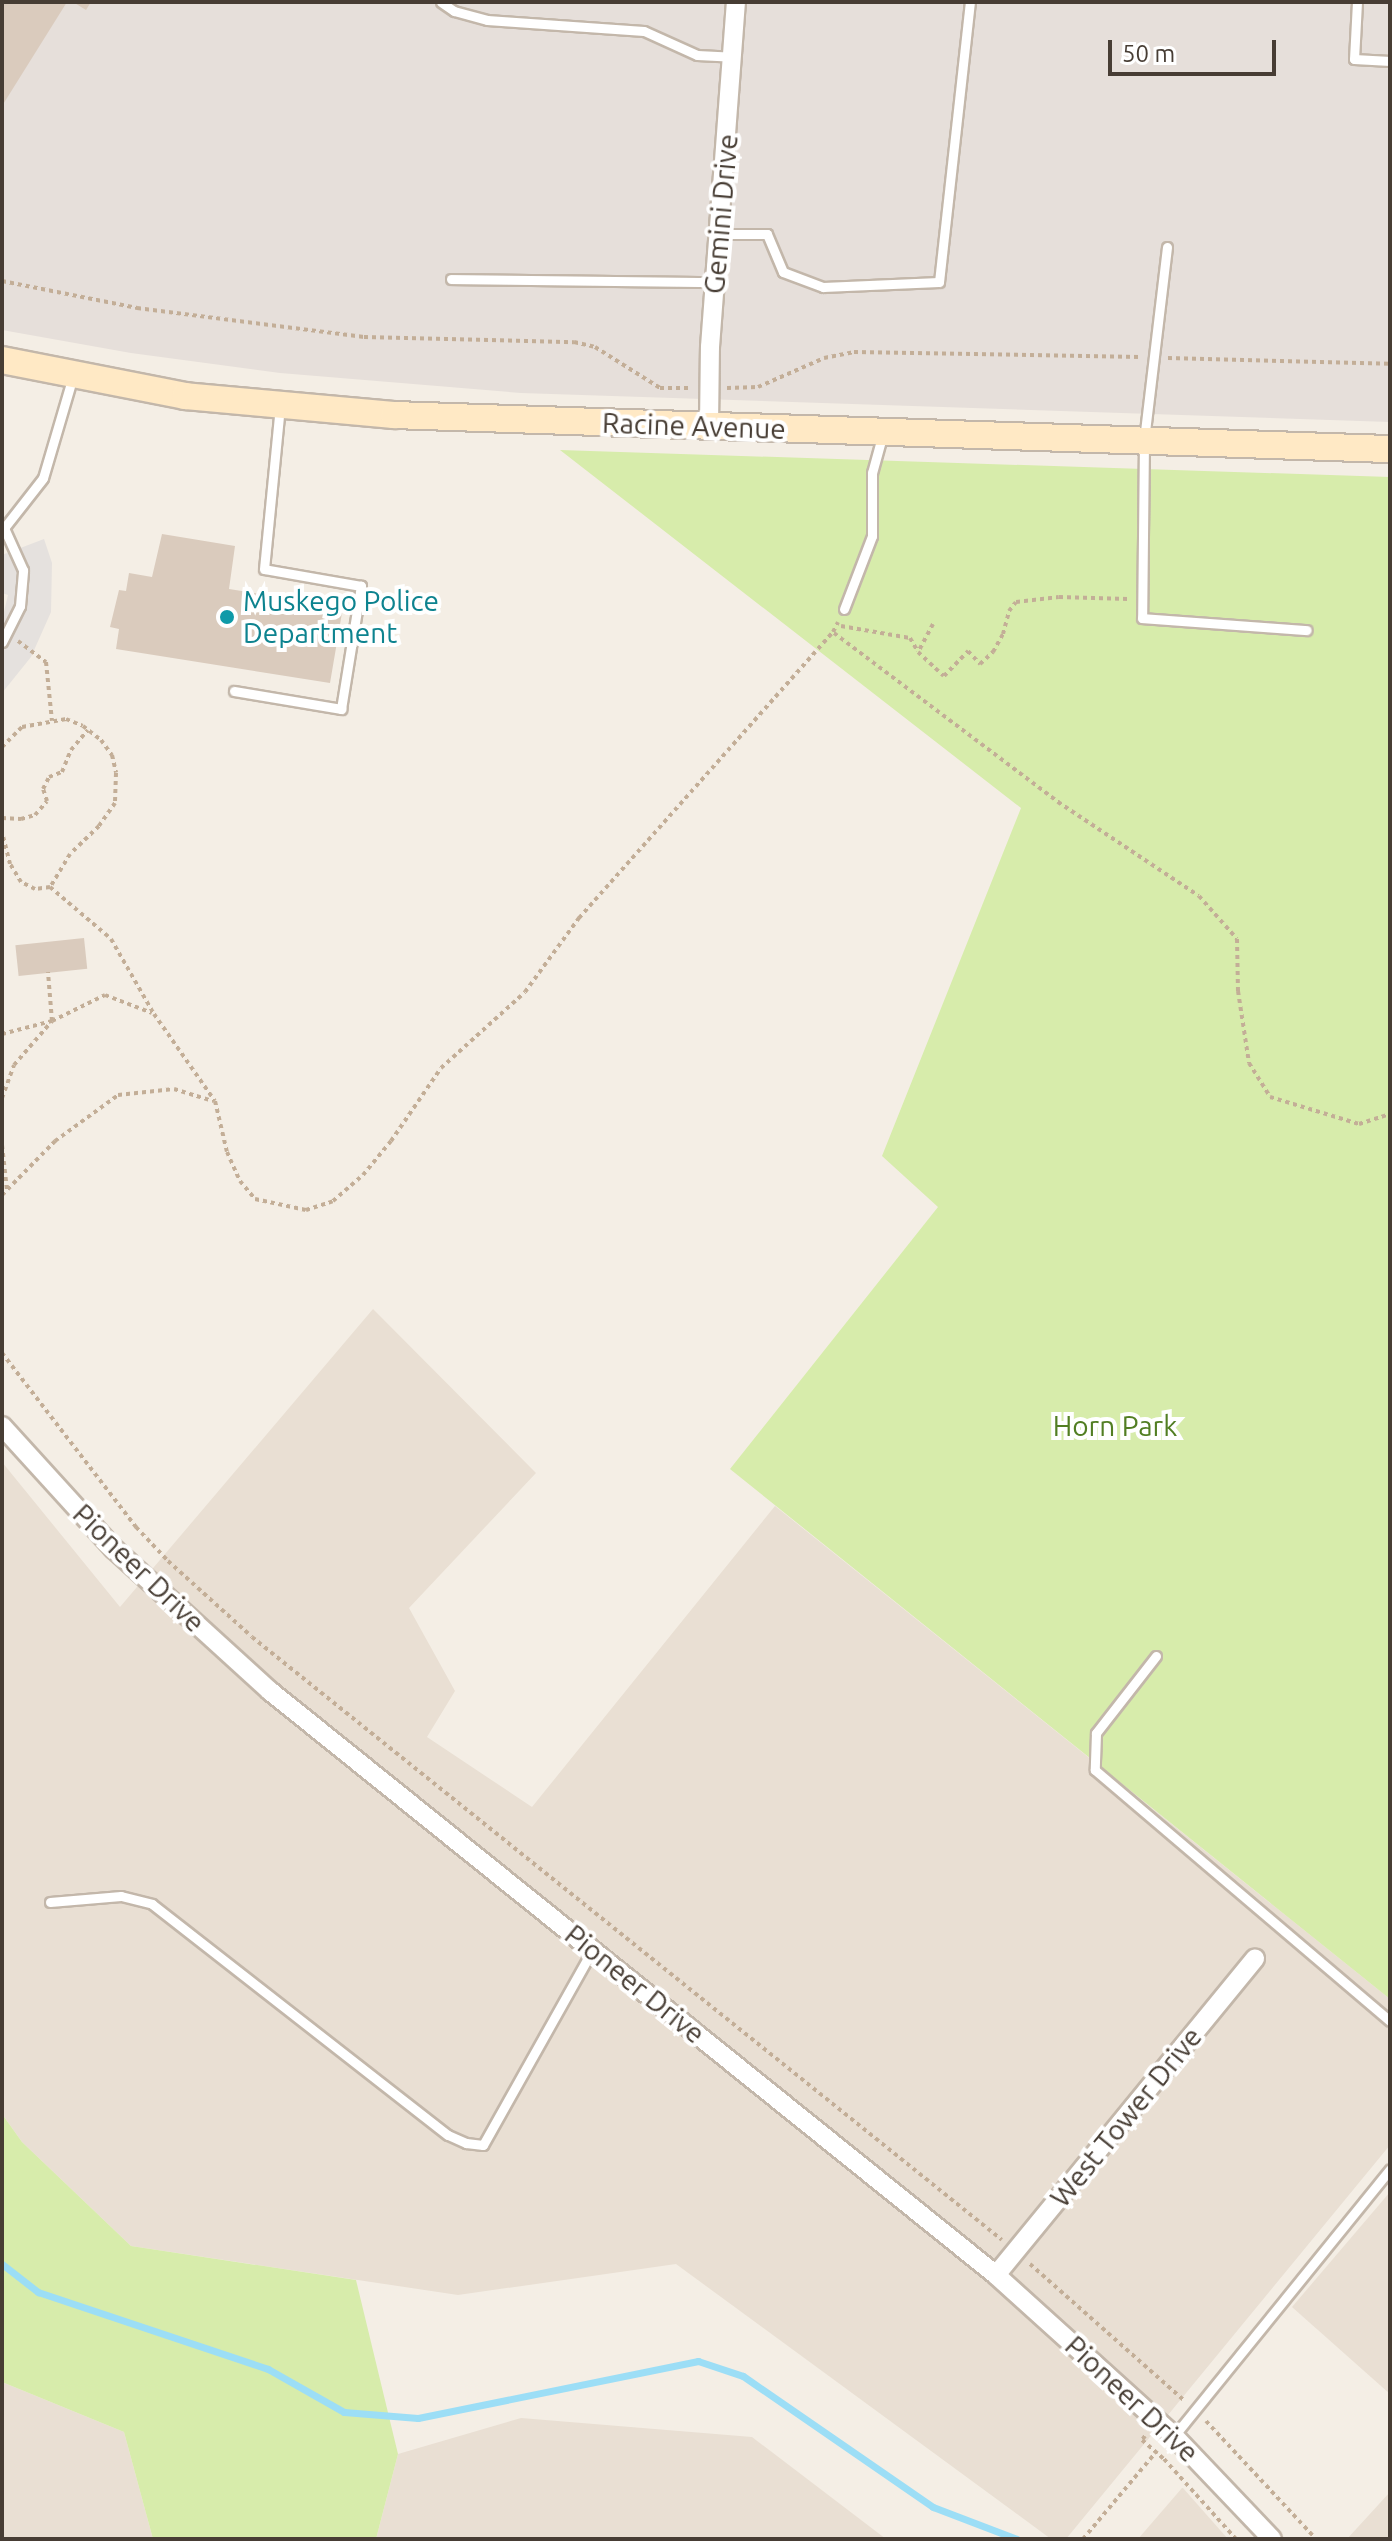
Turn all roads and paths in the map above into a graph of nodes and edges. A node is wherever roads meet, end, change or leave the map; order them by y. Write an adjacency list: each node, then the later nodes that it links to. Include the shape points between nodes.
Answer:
1 (441, 2): 5 (lane, via 487,20 644,31 697,55)
2 (736, 2): 5 (street, Gemini Drive)
3 (970, 2): 7 (lane, via 939,282 823,287 783,272 767,234)
4 (1357, 2): 6 (lane, via 1354,59)
5 (733, 57): 7 (street, Gemini Drive)
6 (1390, 61)
7 (719, 234): 11 (street, Gemini Drive)
8 (1167, 247): 12 (lane)
9 (451, 279): 11 (lane)
10 (2, 281): 16 (path, via 137,308 364,337 574,342 595,347)
11 (715, 282): 19 (street, Gemini Drive)
12 (1153, 358): 14 (path); 17 (path, via 854,352 824,358 758,387); 21 (lane)
13 (2, 360): 15 (main road, Racine Avenue)
14 (1390, 364)
15 (73, 376): 18 (main road, Racine Avenue); 23 (lane, via 43,478)
16 (660, 388)
17 (741, 388)
18 (280, 406): 19 (main road, Racine Avenue); 32 (lane, via 264,569 361,586 341,709)
19 (709, 426): 20 (main road, Racine Avenue)
20 (883, 433): 21 (main road, Racine Avenue); 25 (lane, via 872,473 872,536)
21 (1144, 441): 22 (main road, Racine Avenue); 24 (lane)
22 (1390, 449)
23 (3, 527): 30 (lane, via 23,570 20,606)
24 (1142, 599): 28 (lane, via 1142,618); 31 (path, via 1016,602 993,652 980,664 968,651 944,676)
25 (844, 609): 27 (path)
26 (933, 624): 31 (path)
27 (837, 625): 29 (path); 31 (path, via 910,638)
28 (1307, 630)
29 (833, 632): 44 (path, via 579,918 525,992 441,1068 391,1141 333,1201 306,1210 255,1199 227,1152); 45 (path, via 1058,802 1199,896 1237,939 1238,991 1249,1063 1270,1097 1359,1124)
30 (5, 638): 33 (path, via 46,662)
31 (918, 652)
32 (234, 691)
33 (52, 721): 34 (path, via 66,719); 35 (path, via 22,727)
34 (88, 730): 36 (path, via 62,772 49,777 43,789 47,801 35,815); 38 (path, via 112,755 115,803 70,854)
35 (2, 747)
36 (2, 818)
37 (2, 832): 38 (path, via 21,882 35,889)
38 (50, 887): 40 (path, via 111,939)
39 (48, 972): 41 (path)
40 (154, 1014): 41 (path, via 105,995); 44 (path)
41 (52, 1021): 42 (path); 43 (path, via 14,1065)
42 (2, 1034)
43 (2, 1098)
44 (215, 1101): 47 (path, via 174,1089 118,1095 55,1141)
45 (1390, 1114)
46 (2, 1145): 47 (path)
47 (4, 1194)
48 (2, 1353): 56 (path, via 136,1527 252,1637)
49 (2, 1426): 52 (street, Pioneer Drive, via 114,1549 270,1691)
50 (1156, 1656): 54 (lane, via 1096,1733 1095,1770)
51 (50, 1902): 52 (lane, via 121,1896 152,1904 448,2135 483,2145)
52 (593, 1949): 58 (street, Pioneer Drive)
53 (1255, 1959): 58 (street, West Tower Drive)
54 (1390, 2021)
55 (1390, 2169): 61 (lane)
56 (1007, 2245)
57 (1027, 2262): 59 (path)
58 (996, 2275): 61 (street, Pioneer Drive)
59 (1183, 2398)
60 (1209, 2425): 67 (path)
61 (1174, 2436): 63 (path); 66 (street, Pioneer Drive)
62 (1142, 2440): 63 (path)
63 (1156, 2452): 64 (path); 65 (path)
64 (1083, 2539)
65 (1236, 2539)
66 (1272, 2539)
67 (1316, 2539)

